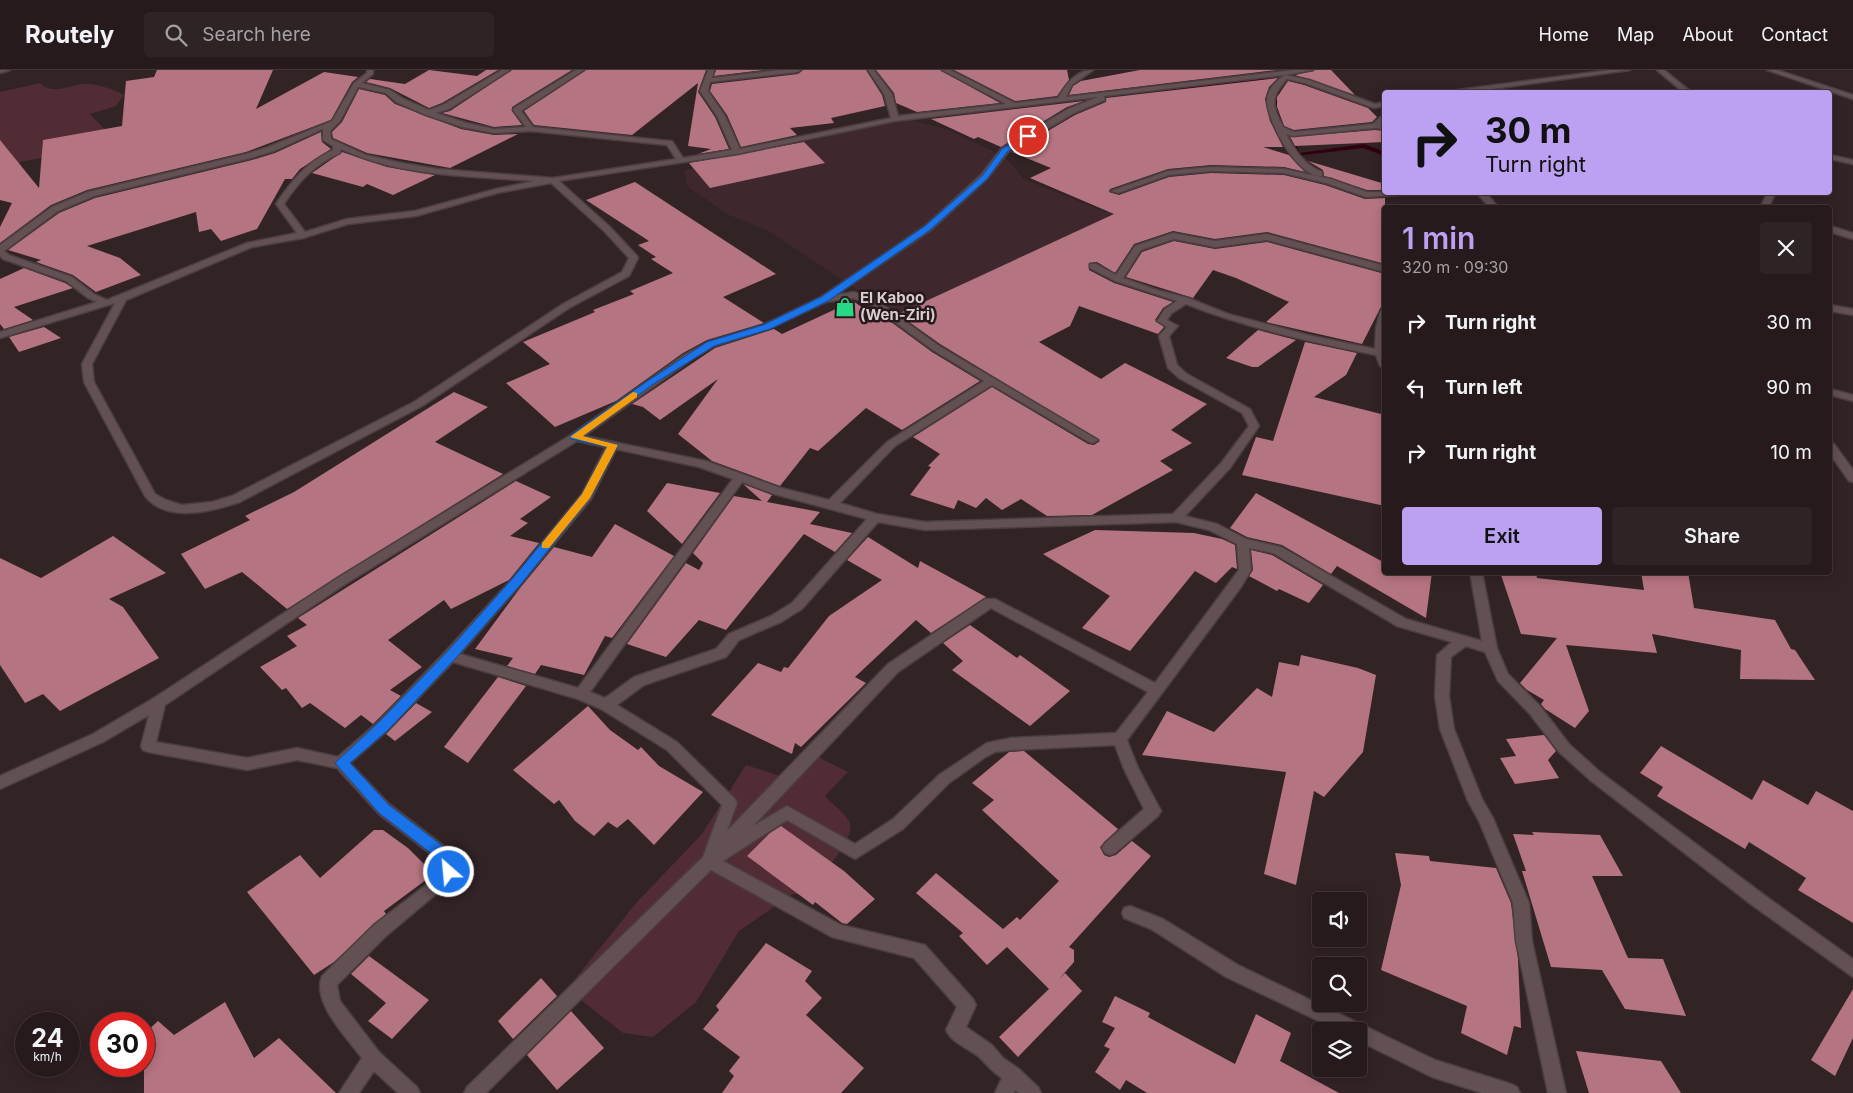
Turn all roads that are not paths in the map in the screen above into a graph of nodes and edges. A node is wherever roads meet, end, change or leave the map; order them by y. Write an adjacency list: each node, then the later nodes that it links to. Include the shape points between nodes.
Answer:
1 (7, 70): 14 (street)
2 (370, 70): 17 (street, via 370,74)
3 (507, 70): 29 (street, via 446,107)
4 (581, 70): 35 (street, via 517,110)
5 (711, 70): 16 (street)
6 (798, 70): 16 (street)
7 (871, 70): 31 (street, via 888,94)
8 (945, 70): 25 (street)
9 (1090, 70): 24 (street, via 1069,84)
10 (1310, 70): 15 (street)
11 (1627, 70): 18 (street)
12 (1660, 70): 19 (street)
13 (1770, 70): 20 (street)
14 (0, 71)
15 (1281, 76): 22 (street); 27 (street, via 1307,81); 36 (street, via 1272,92 1270,106)
16 (709, 80): 38 (street, via 704,91 721,116)
17 (356, 84): 29 (street, via 388,91 399,100); 32 (street)
18 (1473, 90)
19 (1685, 90)
20 (1832, 90)
21 (1832, 90): 23 (street)
22 (1114, 92): 24 (street); 56 (street, via 1071,111 1004,150 984,177 928,228)
23 (1853, 96)
24 (1061, 99): 25 (street)
25 (1012, 104): 31 (street)
26 (1382, 105): 27 (street)
27 (1374, 106): 28 (street)
28 (1382, 107)
29 (429, 113): 35 (street, via 494,131)
30 (1382, 118): 33 (street)
31 (895, 120): 38 (street)
32 (336, 121): 37 (street, via 326,130 327,140); 51 (street, via 271,149 91,194 55,209)
33 (1375, 126): 34 (street); 36 (street, via 1293,134)
34 (1382, 127)
35 (530, 129): 40 (street, via 669,143)
36 (1280, 129): 43 (street, via 1306,167)
37 (337, 146): 42 (street, via 364,156 438,171); 49 (street, via 337,151 320,158 297,177 280,204)
38 (737, 152): 40 (street)
39 (1832, 157): 41 (street)
40 (682, 160): 42 (street)
41 (1853, 162)
42 (553, 180): 49 (street, via 416,213 346,222); 55 (street, via 634,258 626,274 566,306 418,404 236,499 206,509 182,510 165,506 151,496 89,382 87,364)
43 (1328, 181): 44 (street, via 1284,171 1212,169 1168,174); 45 (street, via 1366,195)
44 (1115, 191)
45 (1382, 194)
46 (1483, 195): 47 (street)
47 (1492, 205)
48 (1832, 230): 50 (street)
49 (302, 235): 55 (street, via 250,245)
50 (1853, 236)
51 (0, 250): 58 (street, via 6,257 69,279)
52 (1093, 266): 54 (street)
53 (1382, 268): 54 (street, via 1267,237 1215,244 1174,236 1138,248)
54 (1118, 279): 57 (street)
55 (122, 298): 58 (street)
56 (824, 299): 65 (street, via 854,295 873,302 936,348); 68 (street, via 766,327 710,344)
57 (1185, 300): 63 (street, via 1234,319); 76 (street, via 1162,318 1173,326 1164,336 1172,366 1183,376 1246,411 1254,426 1226,465)
58 (106, 303): 62 (street)
59 (1832, 308): 60 (street)
60 (1853, 312)
61 (1382, 324): 63 (street)
62 (0, 335)
63 (1380, 353): 64 (street)
64 (1382, 358)
65 (991, 381): 69 (street); 74 (street, via 891,444)
66 (1832, 393): 67 (street)
67 (1853, 398)
68 (575, 437): 70 (street); 84 (street, via 343,580)
69 (1093, 440)
70 (613, 445): 72 (street, via 677,458); 81 (street, via 586,496)
71 (1832, 449): 73 (street)
72 (740, 477): 74 (street); 83 (street)
73 (1853, 478)
74 (830, 506): 75 (street)
75 (875, 518): 76 (street, via 926,526); 85 (street, via 797,606 776,620 734,637 721,653 639,681)
76 (1176, 518): 77 (street, via 1213,527)
77 (1243, 542): 79 (street, via 1277,550 1402,623); 82 (street, via 1245,570 1237,584)
78 (1477, 575): 80 (street)
79 (1462, 642): 80 (street); 103 (street, via 1444,655 1442,696 1447,729 1521,903 1524,941)
80 (1490, 648): 92 (street, via 1503,677 1564,748 1758,900)
81 (450, 656): 83 (street); 87 (street, via 383,726)
82 (1157, 690): 86 (street); 90 (street, via 990,602 893,668)
83 (581, 694): 85 (street)
84 (159, 702): 87 (street, via 148,746 248,764 297,754); 88 (street, via 98,738)
85 (606, 705): 90 (street, via 672,746 730,803)
86 (1120, 739): 89 (street, via 1130,769 1153,811); 90 (street, via 992,747 944,780 898,824 855,852 787,812)
87 (341, 763): 95 (street, via 384,809 447,858 449,872 441,883 398,915 328,982 332,1004)
88 (0, 783)
89 (1110, 848)
90 (709, 862): 96 (street, via 838,932 919,952 967,1006 955,1030); 99 (street)
91 (1130, 913): 93 (street, via 1158,924 1232,971)
92 (1853, 969)
93 (1337, 1022)
94 (1367, 1036): 102 (street, via 1432,1068)
95 (373, 1058): 97 (street); 98 (street)
96 (1013, 1075): 100 (street); 101 (street)
97 (348, 1093)
98 (411, 1093)
99 (473, 1093)
100 (1004, 1093)
101 (1032, 1093)
102 (1511, 1093)
103 (1557, 1093)

